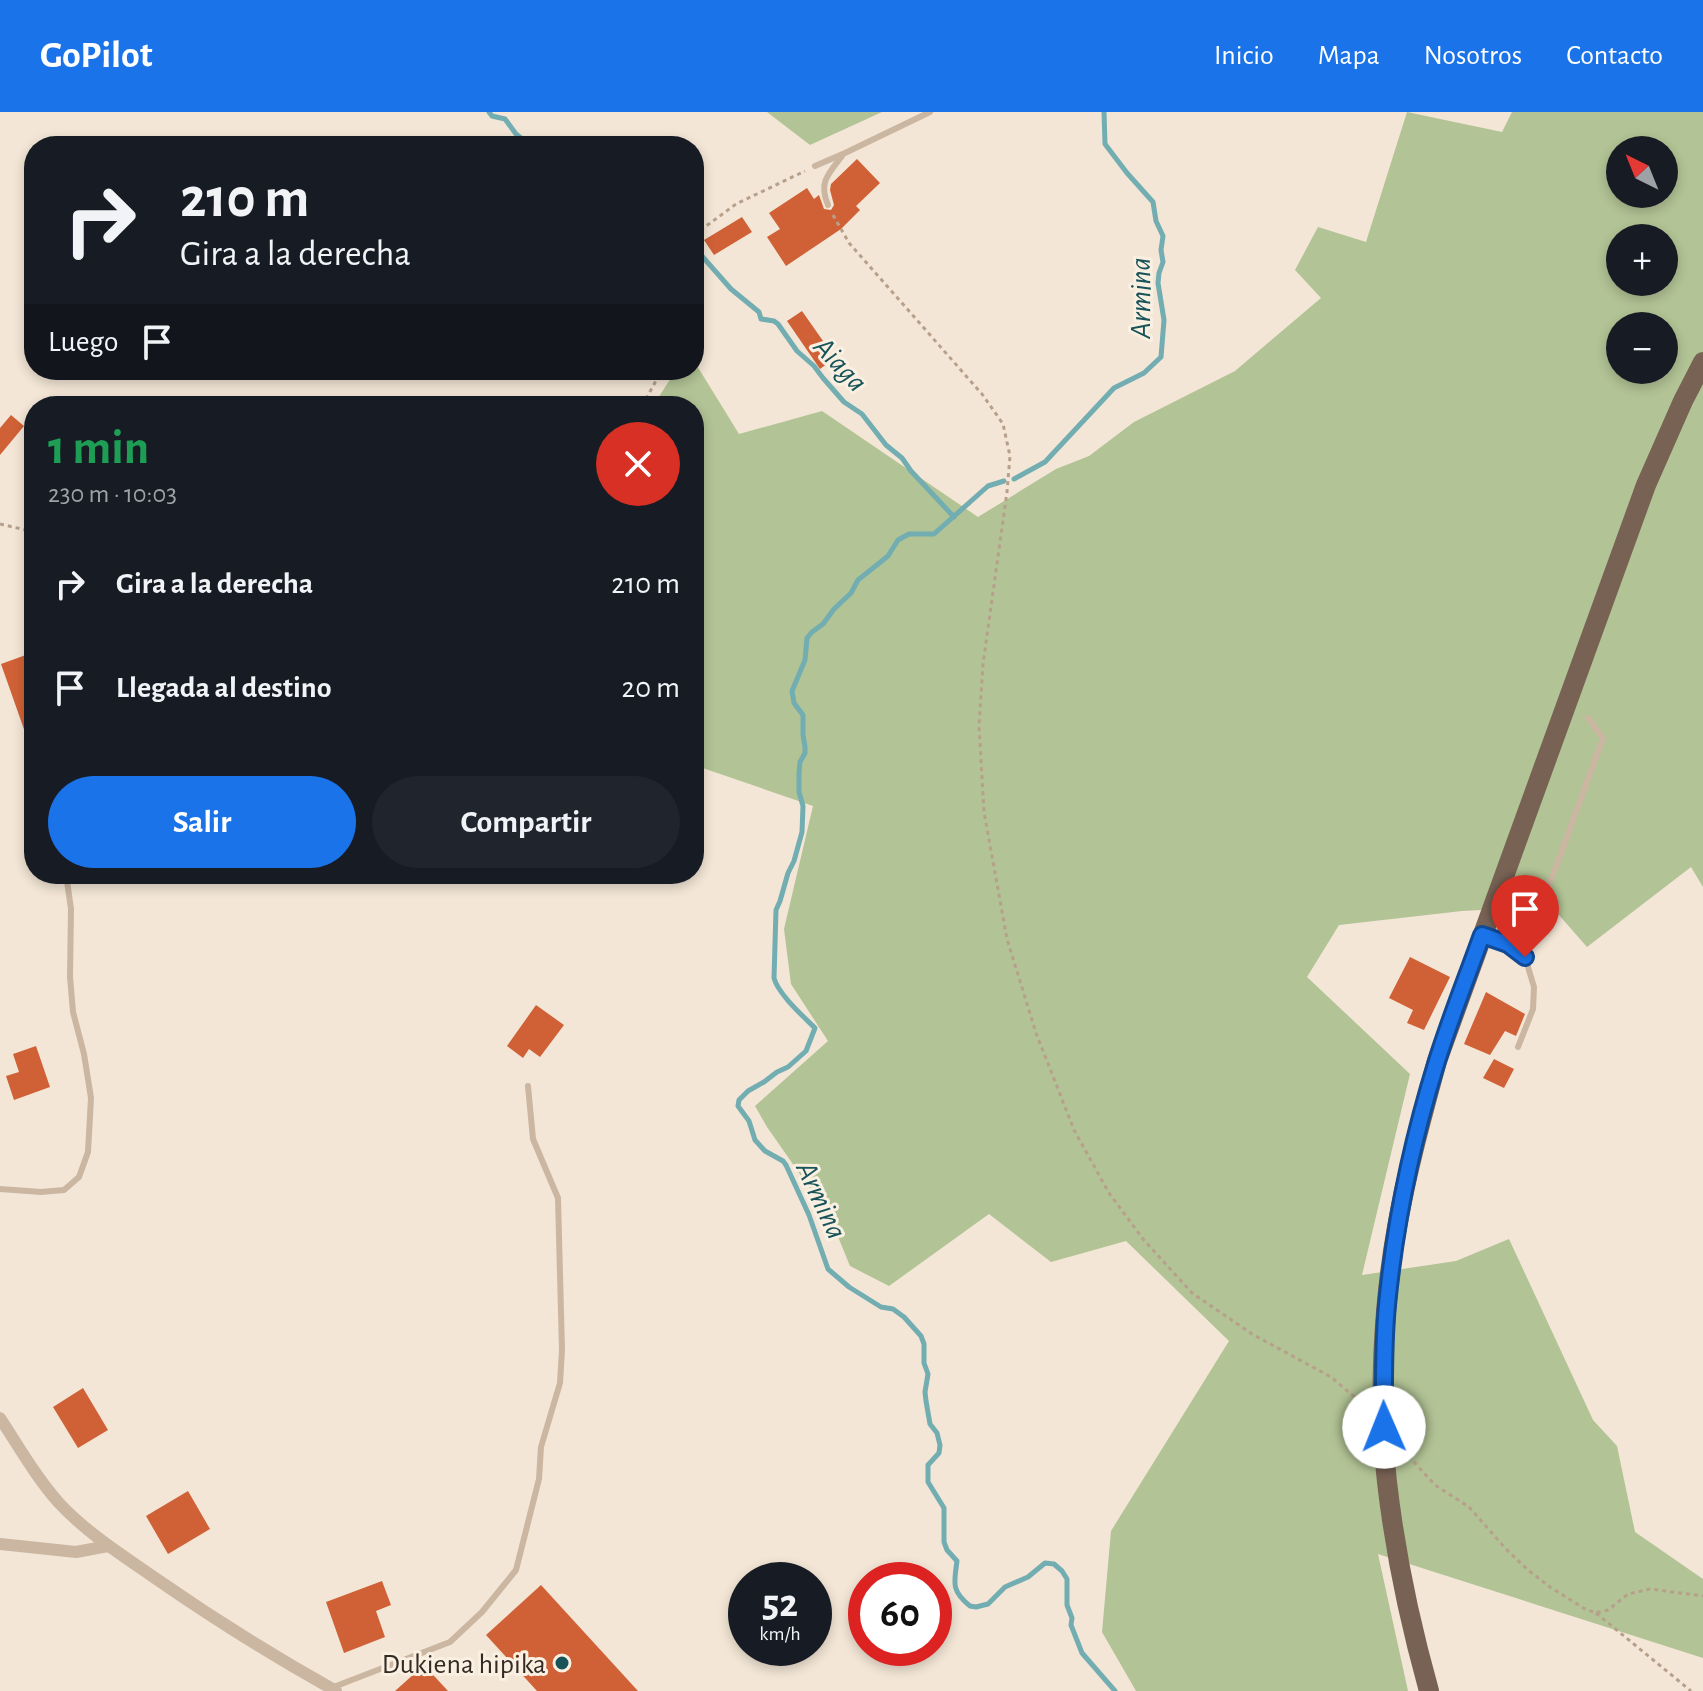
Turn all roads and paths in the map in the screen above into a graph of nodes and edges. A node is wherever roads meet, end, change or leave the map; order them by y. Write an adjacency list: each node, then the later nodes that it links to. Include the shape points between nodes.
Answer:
1 (930, 112): 2 (lane)
2 (845, 153): 3 (lane); 4 (lane, via 825,177)
3 (815, 166): 5 (path, via 736,204)
4 (828, 205): 17 (path, via 849,243 1003,424 1010,456 979,726 984,812 1007,939 1074,1130 1109,1193 1192,1293 1252,1334 1331,1377)
5 (704, 228)
6 (1703, 362): 11 (main road, via 1646,485)
7 (0, 524): 8 (path)
8 (24, 530)
9 (1588, 718): 12 (lane, via 1603,738 1596,760 1553,875 1529,925)
10 (67, 884): 15 (lane, via 73,1012 91,1098 88,1152 79,1177 64,1190)
11 (1482, 935): 12 (lane); 17 (main road, via 1437,1061 1396,1229 1383,1372)
12 (1511, 946): 13 (lane, via 1525,957 1534,987 1533,1009)
13 (1518, 1047)
14 (528, 1086): 22 (lane, via 533,1139 558,1198 562,1350 560,1383 516,1570 450,1642)
15 (0, 1189)
16 (0, 1418): 19 (street, via 60,1503)
17 (1384, 1427): 21 (path, via 1435,1485 1469,1507 1528,1570); 23 (main road, via 1398,1554)
18 (0, 1544): 19 (street, via 76,1552)
19 (108, 1546): 22 (street, via 217,1621)
20 (1703, 1596): 21 (path, via 1650,1589 1628,1594)
21 (1596, 1613): 24 (path)
22 (334, 1690)
23 (1429, 1691)
24 (1691, 1691)

